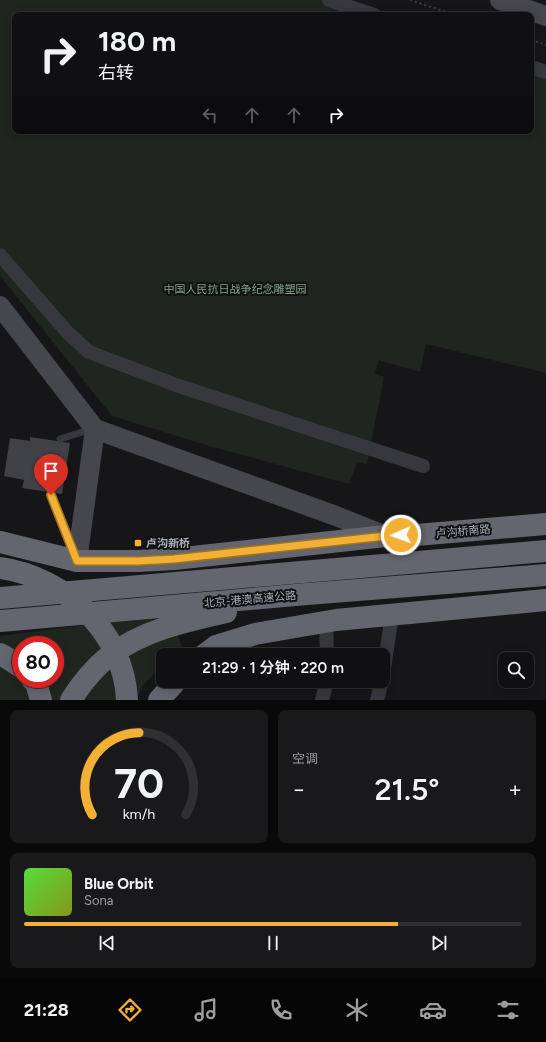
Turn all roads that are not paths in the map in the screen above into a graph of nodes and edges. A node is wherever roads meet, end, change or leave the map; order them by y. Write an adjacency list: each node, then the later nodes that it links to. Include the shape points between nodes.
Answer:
1 (329, 0): 3 (street)
2 (500, 0): 5 (street)
3 (357, 4): 4 (street)
4 (369, 12)
5 (546, 16)
6 (534, 68): 7 (street)
7 (546, 72)
8 (0, 255): 12 (street, via 68,333 89,352 176,385)
9 (0, 306): 10 (street)
10 (95, 429): 11 (lane); 16 (street); 20 (street)
11 (60, 439)
12 (423, 466)
13 (51, 495): 20 (lane)
14 (546, 524): 15 (highway, 卢沟桥南路)
15 (416, 535): 16 (highway, 卢沟桥南路); 19 (highway)
16 (386, 536): 20 (highway, 卢沟桥南路, via 174,559)
17 (0, 542): 20 (highway, 卢沟桥南路)
18 (546, 551): 19 (highway, 北京-港澳高速公路)
19 (486, 556): 25 (highway, 北京-港澳高速公路)
20 (77, 561)
21 (0, 568): 41 (highway, bridge, via 37,578 57,588 94,619 117,655)
22 (546, 575): 23 (highway, 北京-港澳高速公路)
23 (461, 581): 24 (highway, 北京-港澳高速公路); 27 (highway)
24 (307, 594): 28 (highway, 北京-港澳高速公路); 40 (highway, via 190,620 156,631 109,656)
25 (0, 598)
26 (546, 600): 27 (highway)
27 (395, 615): 29 (highway); 32 (street)
28 (0, 621)
29 (326, 622): 30 (highway, via 255,634); 31 (street)
30 (213, 648)
31 (326, 648)
32 (388, 648)
33 (0, 654): 34 (highway)
34 (12, 661)
35 (37, 688): 39 (highway)
36 (169, 688): 42 (highway)
37 (325, 688): 43 (street)
38 (380, 688): 44 (street)
39 (41, 700)
40 (71, 700)
41 (127, 700)
42 (158, 700)
43 (322, 700)
44 (377, 700)

